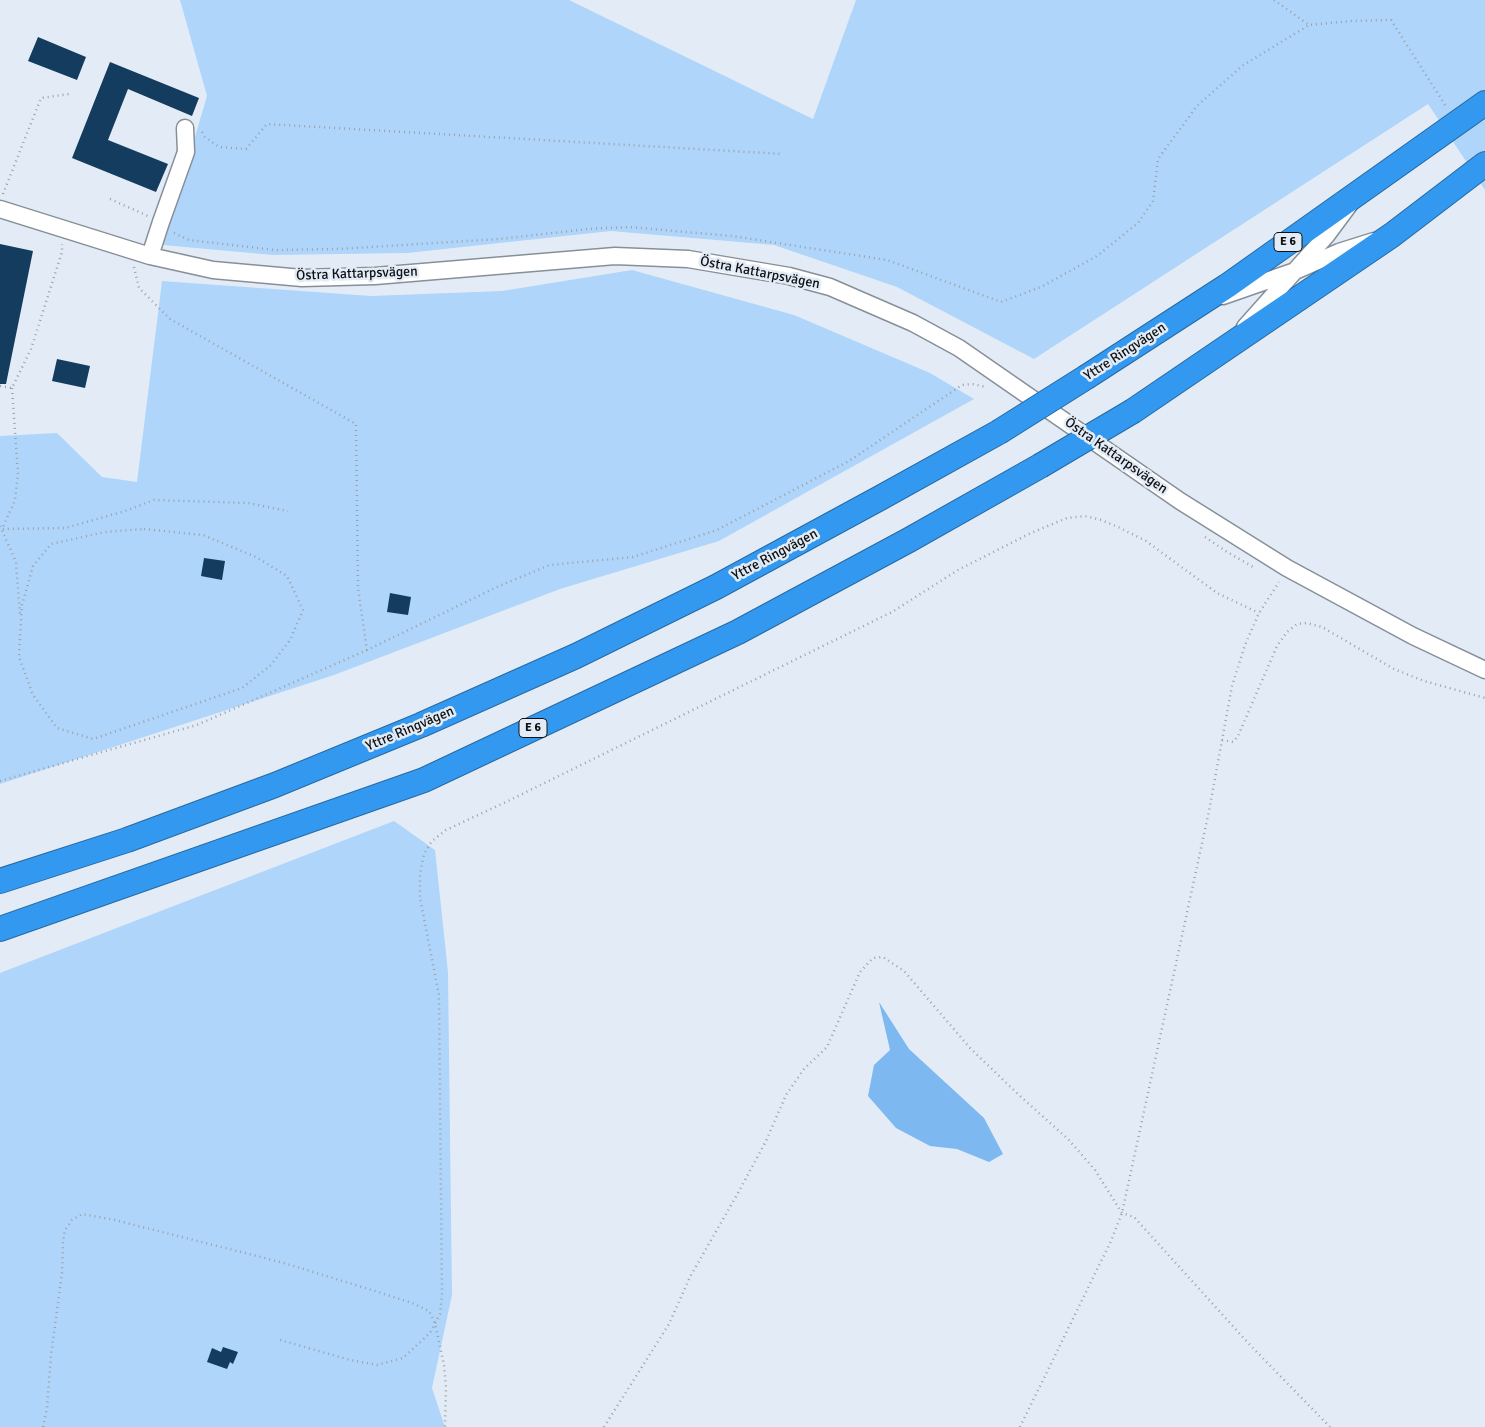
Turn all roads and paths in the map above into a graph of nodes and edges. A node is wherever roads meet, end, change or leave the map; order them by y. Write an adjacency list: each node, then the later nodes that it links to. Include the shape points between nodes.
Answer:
1 (1274, 0): 2 (path)
2 (1309, 25): 5 (path, via 1391,20); 13 (path, via 1242,66 1197,106 1158,158 1153,201 1138,223 1097,256 1041,287 1001,302 887,260 732,236 629,228 499,239 275,250 189,240)
3 (69, 94): 11 (path, via 41,98)
4 (1485, 103): 9 (highway, Yttre Ringvägen / E 6)
5 (1448, 110)
6 (185, 128): 7 (path, via 199,128 219,147 246,149 267,124); 13 (street, via 186,152)
7 (784, 154)
8 (1485, 164): 15 (highway, E 6)
9 (1360, 192): 18 (street); 19 (highway, Yttre Ringvägen / E 6)
10 (110, 199): 13 (path)
11 (0, 202)
12 (0, 209): 14 (street, Östra Kattarpsvägen)
13 (160, 223): 17 (street)
14 (63, 229): 16 (street, Östra Kattarpsvägen); 22 (path, via 62,252 31,349)
15 (1392, 235): 18 (street, via 1339,252); 20 (highway, E 6)
16 (130, 251): 17 (street, Östra Kattarpsvägen); 31 (path, via 139,288 170,319 356,424 358,588)
17 (150, 256): 27 (street, Östra Kattarpsvägen, via 213,270 302,278 375,276 615,256 688,259 789,276 830,287 913,322 959,348 1180,501)
18 (1295, 271): 19 (street); 20 (street)
19 (1195, 306): 36 (highway, Yttre Ringvägen / E 6, bridge, via 999,432 716,587 567,660 275,785 127,840)
20 (1225, 349): 37 (highway, E 6, bridge, via 1133,411 1040,466 738,632 424,780)
21 (0, 386): 22 (path)
22 (12, 388): 25 (path, via 18,474 15,500)
23 (990, 388): 31 (path, via 962,385 849,461 717,530 633,557 550,565)
24 (288, 511): 25 (path, via 248,503 154,500 65,528)
25 (1, 528): 30 (path, via 16,562)
26 (1204, 536): 28 (path)
27 (1287, 568): 29 (path); 32 (street, Östra Kattarpsvägen, via 1413,636)
28 (1256, 569)
29 (1259, 613): 34 (path, via 1232,686); 39 (path, via 1217,593 1146,542 1118,527 1085,516 1067,518 958,570 892,612 446,830 432,841 424,854 420,898 439,995 442,1295 440,1314)
30 (21, 623): 30 (path, via 20,657 33,695 57,728 93,739 242,688 271,665 290,640 304,610 287,576 256,557 203,535 144,529 105,532 51,544 33,566 22,605)
31 (367, 650): 35 (path, via 197,725)
32 (1485, 670)
33 (1485, 698): 34 (path, via 1424,681 1394,669 1322,627 1297,624 1277,646 1238,736 1233,742)
34 (1222, 740): 38 (path)
35 (0, 781)
36 (0, 881)
37 (0, 929)
38 (1122, 1212): 43 (path, via 1095,1170 1068,1139 970,1048 904,971 883,957 873,958 860,972 827,1047 804,1069 786,1095 766,1141 690,1277 669,1324); 44 (path); 45 (path, via 1134,1217 1250,1345)
39 (435, 1323): 40 (path, via 403,1358 377,1365); 41 (path, via 429,1311 376,1291 234,1250 82,1214 64,1230 61,1282); 42 (path, via 444,1364)
40 (280, 1340)
41 (43, 1427)
42 (445, 1427)
43 (604, 1427)
44 (1020, 1427)
45 (1330, 1427)

